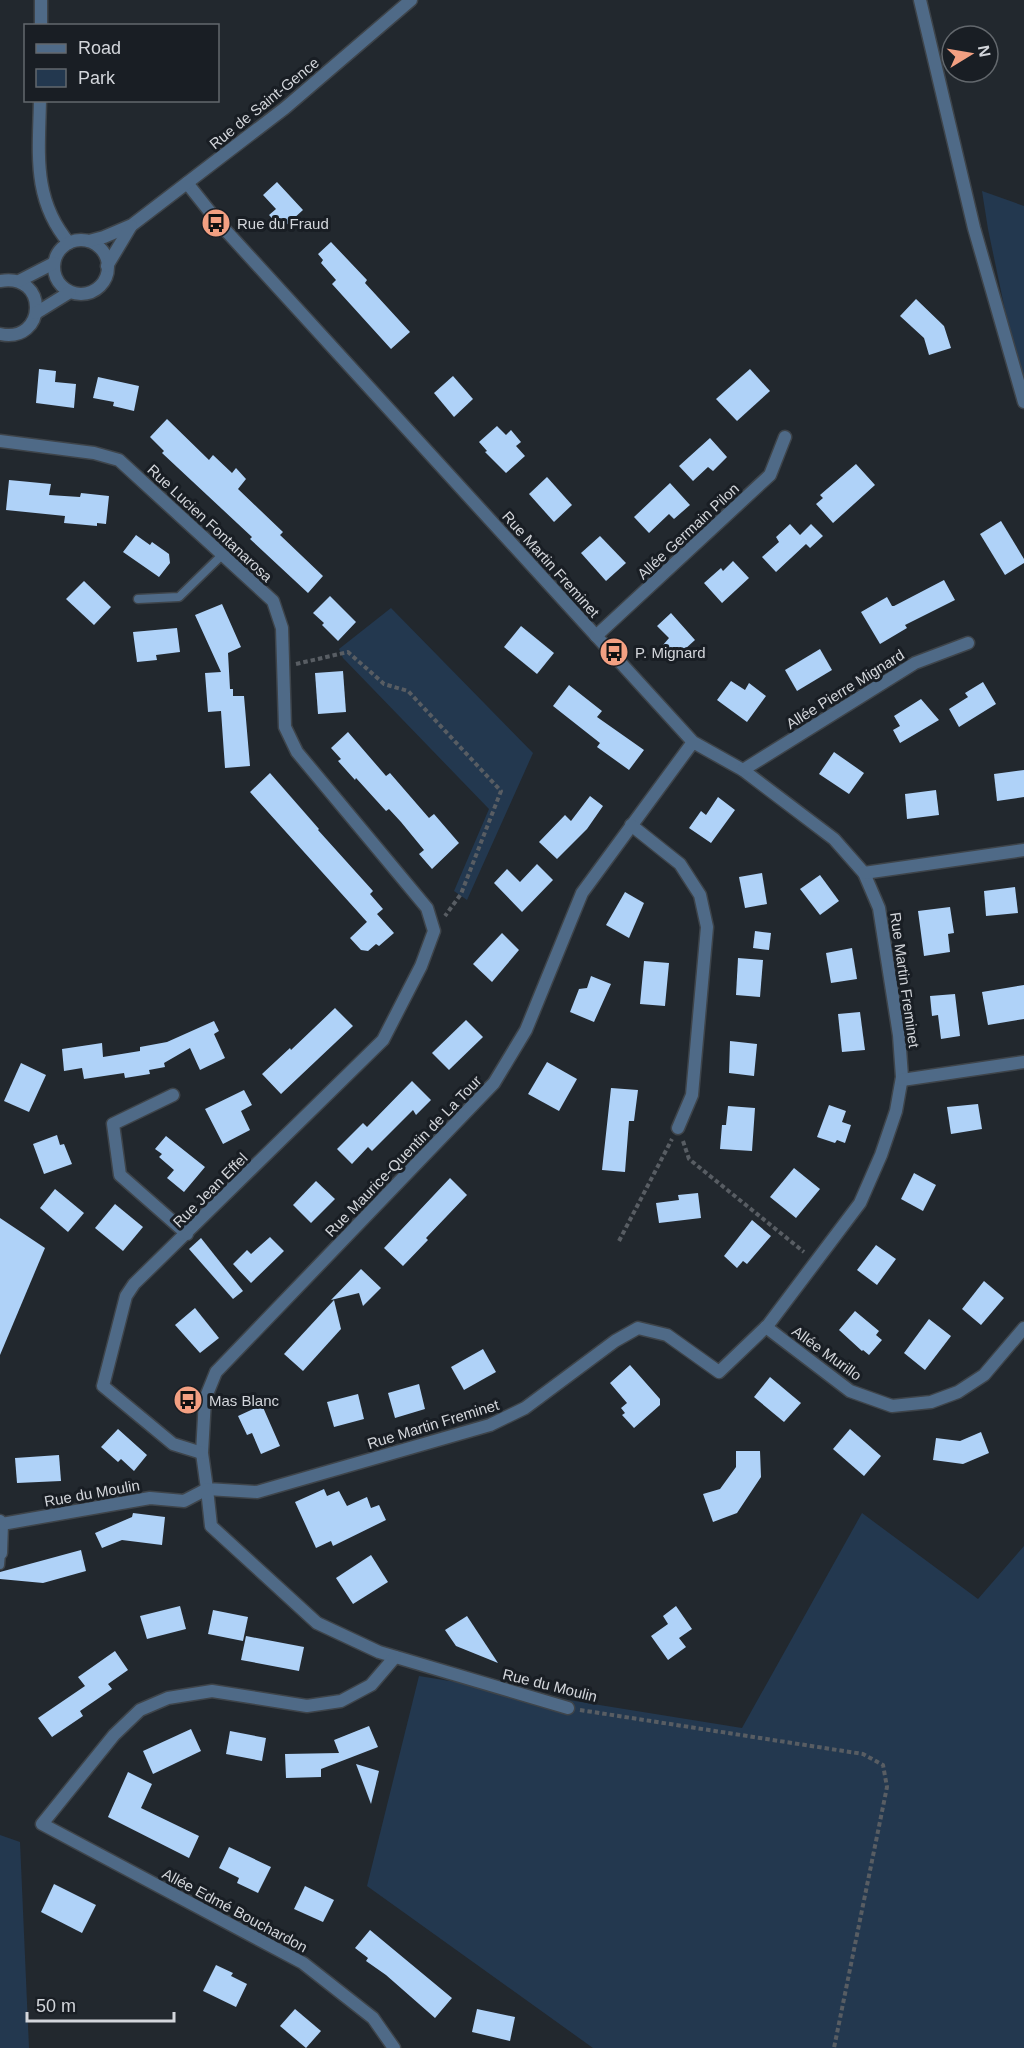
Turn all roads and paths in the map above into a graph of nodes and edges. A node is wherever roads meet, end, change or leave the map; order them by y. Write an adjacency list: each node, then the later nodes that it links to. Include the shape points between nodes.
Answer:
1 (41, 0): 4 (street)
2 (411, 0): 6 (street, Rue de Saint-Gence, via 285,108)
3 (920, 0): 17 (street, via 974,228)
4 (41, 24)
5 (40, 102): 9 (street, via 39,162 44,201)
6 (187, 183): 7 (street, Rue de Saint-Gence); 22 (street, Rue Martin Freminet, via 218,222)
7 (132, 225): 8 (street, Rue de Saint-Gence); 11 (street, Rue de Saint-Gence)
8 (89, 241): 9 (street); 11 (street, via 102,251)
9 (69, 243): 10 (street, via 56,255)
10 (54, 263): 13 (street); 14 (street, via 57,280)
11 (108, 266): 14 (street, via 107,275 96,289 79,294)
12 (0, 281): 13 (street)
13 (19, 281): 15 (street, via 33,294)
14 (69, 292): 15 (street)
15 (36, 313): 16 (street, via 26,329)
16 (3, 337)
17 (1024, 402)
18 (785, 437): 22 (street, Allée Germain Pilon, via 770,475)
19 (0, 441): 20 (street, Rue Lucien Fontanarosa, via 118,459)
20 (222, 555): 21 (lane, via 178,597); 24 (street, Rue Lucien Fontanarosa, via 273,601 282,628)
21 (138, 599)
22 (596, 636): 25 (street, Rue Martin Freminet)
23 (968, 643): 26 (street, Allée Pierre Mignard, via 915,663)
24 (284, 666): 30 (street, Rue Lucien Fontanarosa, via 285,727 297,752 427,908); 30 (path, via 348,652 384,684 408,691 501,791 461,894)
25 (693, 742): 26 (street, Rue Martin Freminet); 27 (street, Rue Maurice-Quentin de La Tour)
26 (743, 770): 29 (street, Rue Martin Freminet, via 834,839)
27 (632, 825): 34 (street, via 680,864 700,895 707,927 692,1095); 40 (street, Rue Maurice-Quentin de La Tour, via 582,893 526,1030 494,1083 216,1372 205,1399)
28 (1024, 850): 29 (street)
29 (864, 873): 32 (street, Rue Martin Freminet, via 879,908)
30 (434, 931): 35 (street, Rue Jean Effel, via 421,966 383,1040)
31 (1024, 1062): 32 (street)
32 (902, 1080): 37 (street, Rue Martin Freminet, via 881,1155 860,1203)
33 (173, 1095): 35 (street, via 113,1124 120,1175)
34 (678, 1128): 36 (path); 37 (path, via 689,1159)
35 (187, 1234): 40 (street, Rue Jean Effel, via 126,1296 103,1386 173,1444)
36 (619, 1241)
37 (816, 1262): 38 (street, Rue Martin Freminet)
38 (766, 1327): 39 (street, Allée Murillo, via 850,1391 892,1406 931,1402 958,1392 984,1375); 41 (street, Rue Martin Freminet, via 719,1372 667,1335 638,1328 525,1408 490,1425 256,1492)
39 (1024, 1328)
40 (202, 1452): 41 (street, Rue Maurice-Quentin de La Tour)
41 (207, 1489): 42 (street, Rue du Moulin, via 184,1501 150,1498); 46 (street, Rue du Moulin, via 211,1526 317,1623)
42 (1, 1522): 43 (street, Rue du Moulin)
43 (1, 1537): 44 (street, Rue du Moulin)
44 (1, 1553): 45 (lane)
45 (0, 1565)
46 (395, 1657): 47 (street, Rue du Moulin); 48 (street, Allée Edmé Bouchardon, via 371,1685 341,1701 307,1706 212,1691 168,1698 140,1710 114,1735 42,1824 303,1963 374,2018)
47 (568, 1708): 49 (path, Rue du Moulin, via 863,1754 883,1765 887,1787)
48 (394, 2048)
49 (834, 2048)

